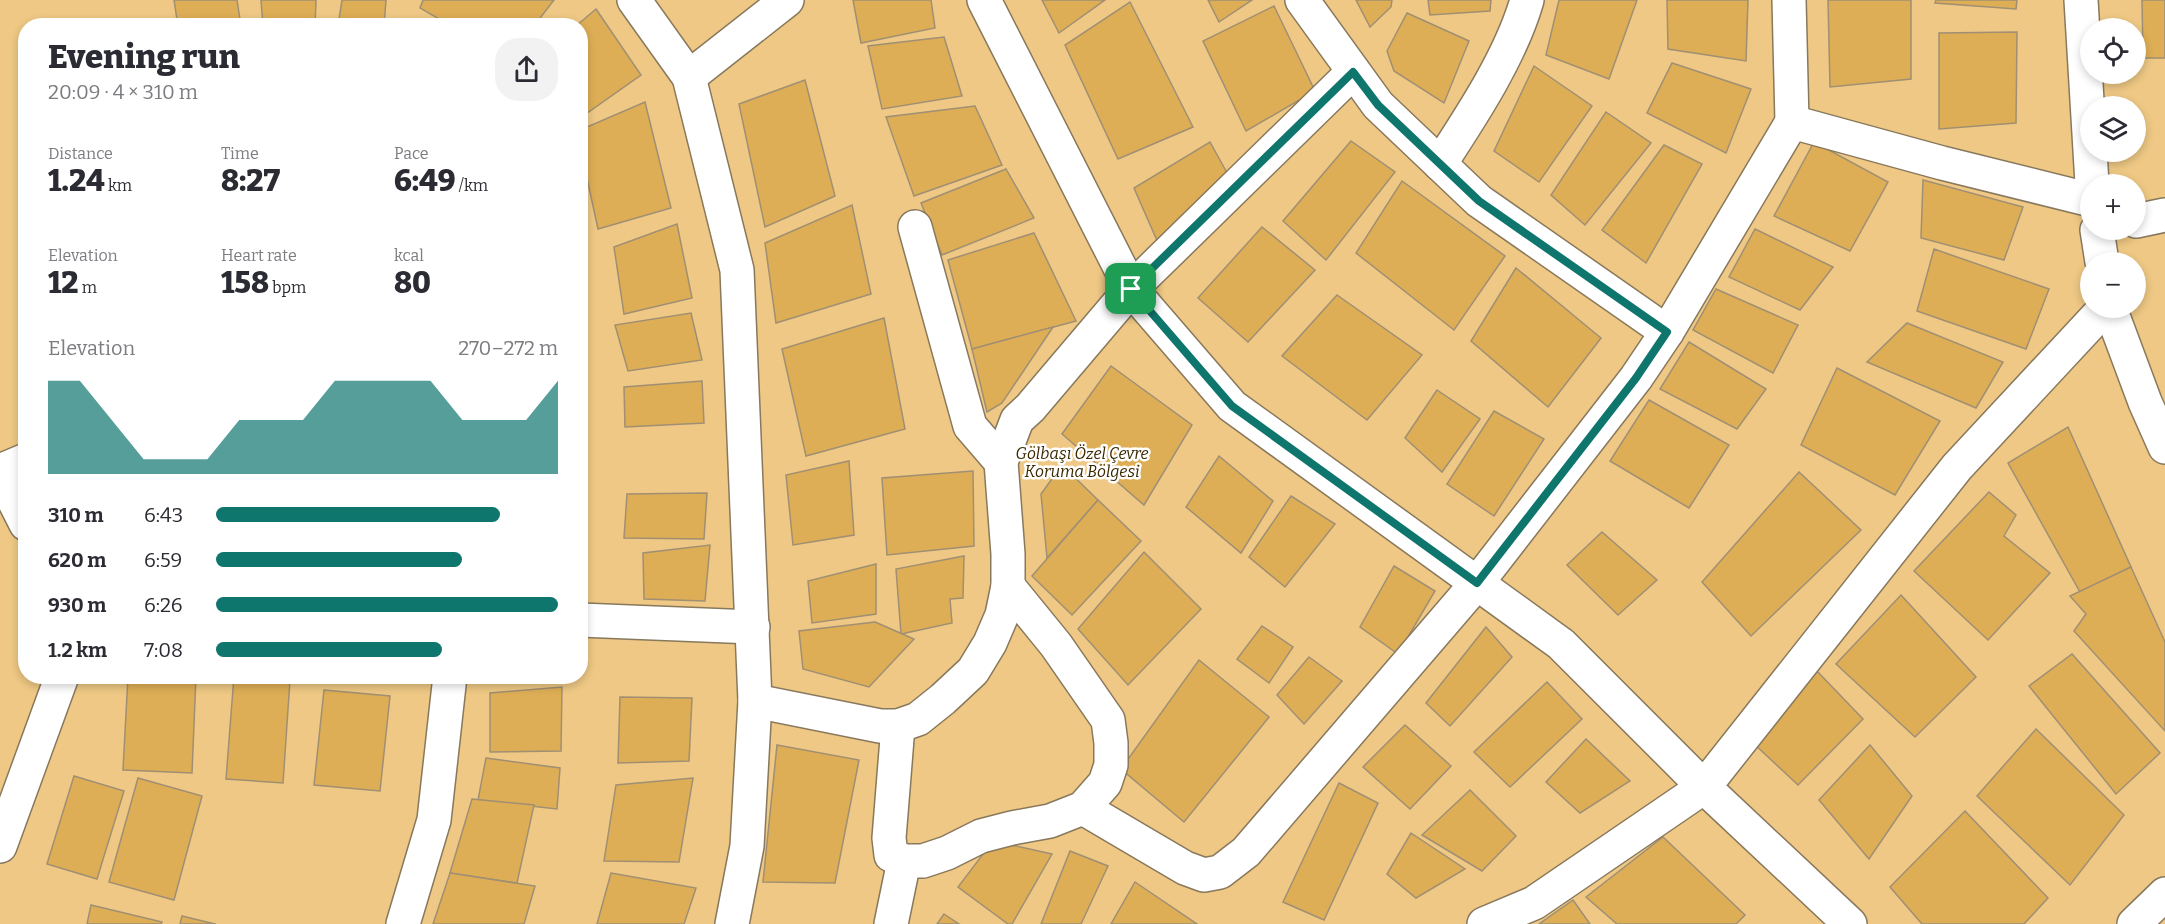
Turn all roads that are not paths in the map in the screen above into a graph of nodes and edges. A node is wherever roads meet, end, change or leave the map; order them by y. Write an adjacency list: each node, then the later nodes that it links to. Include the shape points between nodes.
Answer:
1 (634, 0): 9 (street)
2 (787, 0): 9 (street)
3 (984, 0): 17 (street)
4 (1302, 0): 8 (street)
5 (1527, 0): 11 (street, via 1487,91)
6 (1789, 0): 10 (street)
7 (2081, 0): 12 (street)
8 (1353, 72): 11 (street, via 1378,105); 17 (street)
9 (689, 77): 30 (street, via 736,270)
10 (1792, 122): 13 (street); 20 (street)
11 (1440, 164): 20 (street, via 1479,201)
12 (2091, 174)
13 (2080, 197)
14 (2165, 215): 15 (street)
15 (2146, 219)
16 (915, 227): 23 (street, via 970,426)
17 (1131, 289): 23 (street, via 1017,420); 27 (street, via 1232,406)
18 (2096, 318): 35 (street, via 1957,467)
19 (2114, 318): 21 (street)
20 (1667, 332): 27 (street, via 1636,378)
21 (2155, 413): 22 (street)
22 (2165, 447)
23 (1001, 462): 28 (street)
24 (18, 464): 25 (street)
25 (0, 472): 26 (street)
26 (18, 508)
27 (1477, 583): 35 (street, via 1561,644); 36 (street, via 1246,852 1220,872 1204,875 1185,868)
28 (1008, 586): 34 (street, via 1002,615 973,671 918,719); 36 (street, via 1056,645 1108,720 1111,765 1105,783)
29 (588, 620): 30 (street)
30 (753, 627): 33 (street)
31 (59, 684): 37 (street)
32 (449, 684): 40 (street, via 434,820)
33 (755, 701): 34 (street, via 880,726); 41 (street, via 747,846)
34 (898, 726): 38 (street, via 889,838 891,855)
35 (1704, 787): 43 (street, via 1533,903); 44 (street)
36 (1083, 808): 38 (street, via 1050,821 981,836 923,861)
37 (0, 846)
38 (904, 861): 42 (street)
39 (2165, 894): 45 (street)
40 (403, 924)
41 (732, 924)
42 (891, 924)
43 (1484, 924)
44 (1850, 924)
45 (2134, 924)

